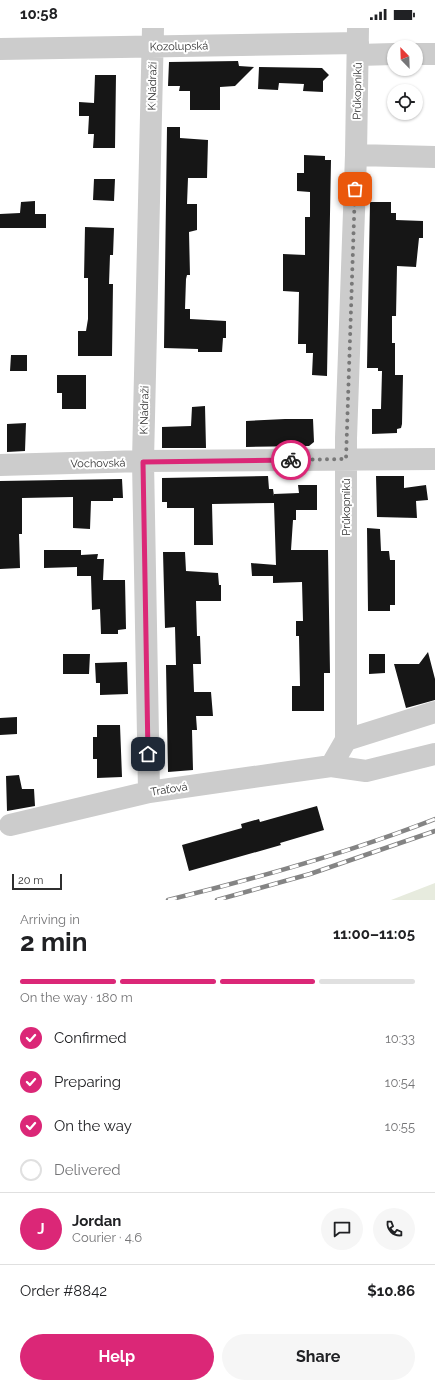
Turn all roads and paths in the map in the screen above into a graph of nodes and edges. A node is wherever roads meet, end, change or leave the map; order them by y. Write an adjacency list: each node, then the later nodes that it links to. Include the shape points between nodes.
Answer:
1 (153, 37): 2 (street, Kozolupská); 3 (street, Kozolupská); 11 (street, K Nádraží)
2 (358, 42): 4 (street, Kozolupská); 7 (street, Průkopníků)
3 (0, 49)
4 (387, 52)
5 (423, 54): 6 (street)
6 (435, 54)
7 (356, 155): 8 (street); 9 (street, Průkopníků)
8 (435, 157)
9 (346, 459): 10 (street, Vochovská); 11 (street, Vochovská); 14 (street, Průkopníků)
10 (435, 459)
11 (143, 462): 12 (street, Vochovská); 17 (street, K Nádraží)
12 (0, 465)
13 (435, 712): 14 (street)
14 (346, 740): 16 (street)
15 (435, 754): 16 (street, Traťová, via 366,771)
16 (331, 766): 17 (street, Traťová)
17 (149, 792): 18 (street, Traťová)
18 (10, 825)

